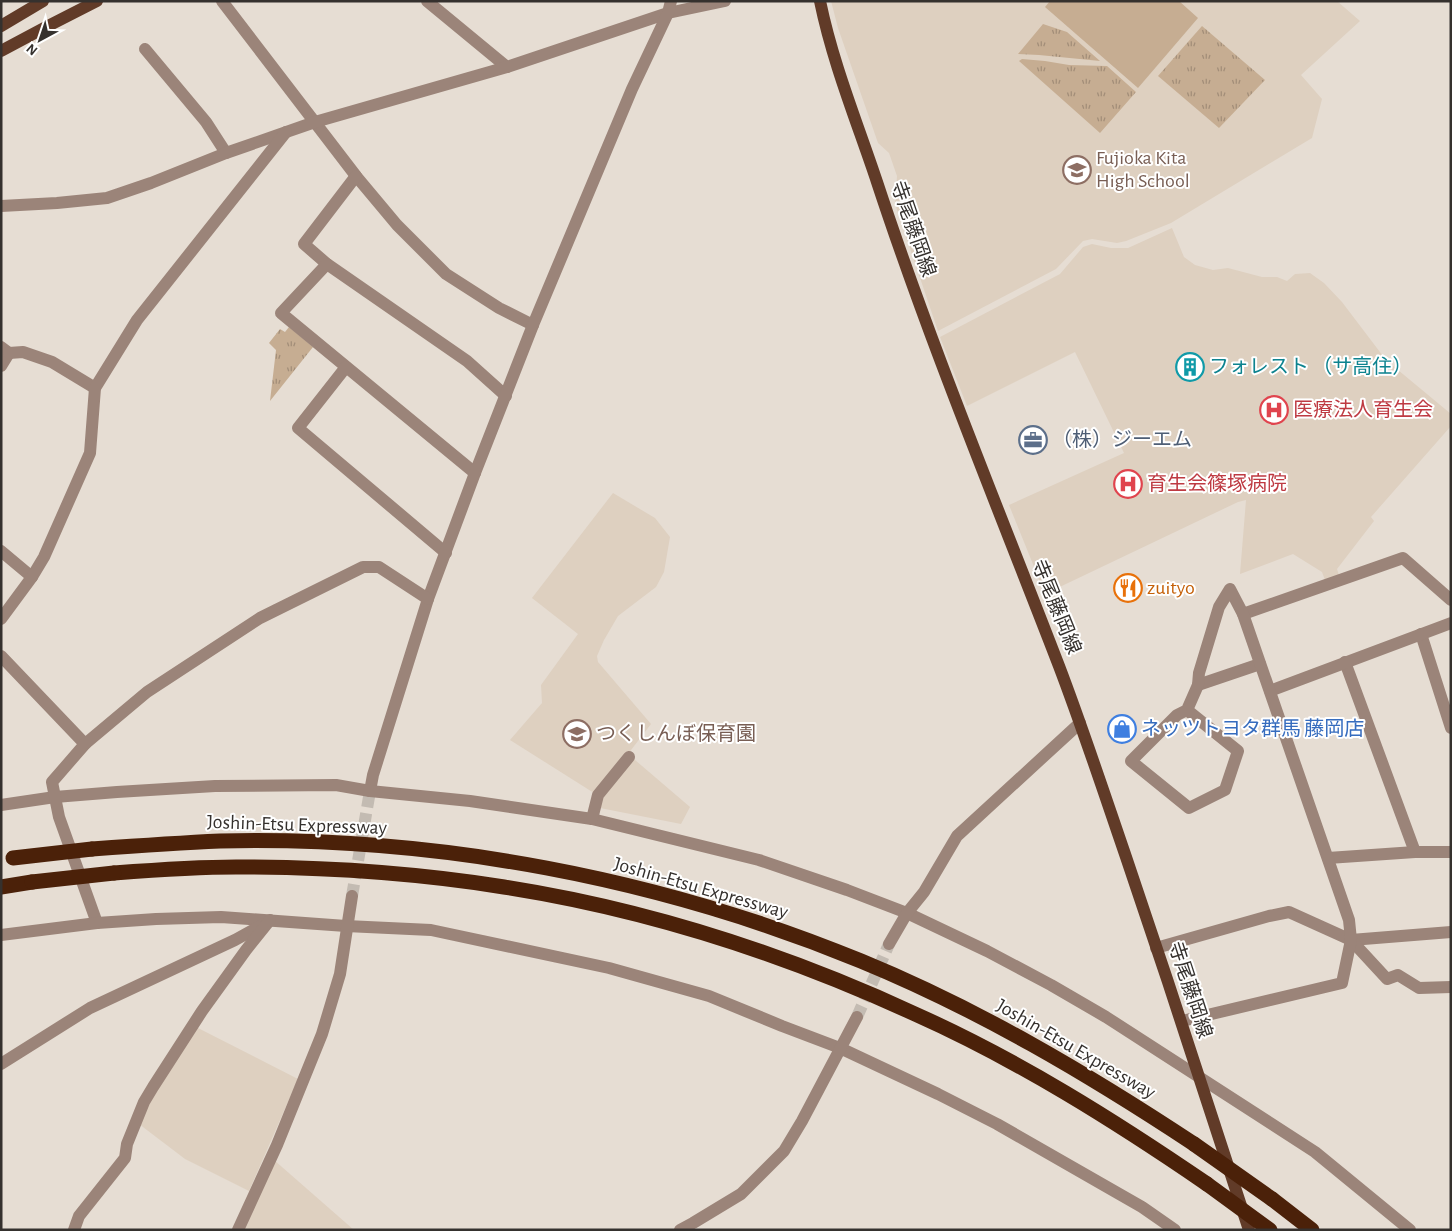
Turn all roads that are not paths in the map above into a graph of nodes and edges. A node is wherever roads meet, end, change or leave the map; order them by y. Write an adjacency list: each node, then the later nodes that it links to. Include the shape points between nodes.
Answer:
1 (43, 1): 8 (main road)
2 (97, 1): 10 (main road)
3 (222, 1): 12 (street)
4 (427, 1): 11 (street)
5 (725, 1): 7 (street)
6 (820, 1): 40 (main road, 寺尾藤岡線, via 843,86 901,253 984,478)
7 (670, 7): 11 (street); 18 (street)
8 (1, 26)
9 (145, 49): 14 (street, via 206,122)
10 (1, 52)
11 (507, 67): 12 (street)
12 (315, 122): 13 (street); 15 (street)
13 (286, 132): 14 (street); 22 (street, via 137,320)
14 (226, 153): 16 (street, via 107,198)
15 (356, 176): 17 (street, via 304,244); 18 (street, via 398,226 446,274 499,308)
16 (1, 206)
17 (327, 264): 21 (street, via 281,313); 23 (street, via 467,361)
18 (533, 325): 23 (street)
19 (5, 350): 20 (street); 22 (street, via 23,352 52,362)
20 (1, 366)
21 (346, 367): 24 (street); 26 (street, via 298,428)
22 (95, 388): 27 (street, via 90,453)
23 (506, 396): 24 (street)
24 (476, 473): 26 (street)
25 (1, 551): 27 (street)
26 (446, 553): 28 (street)
27 (32, 577): 31 (street)
28 (428, 599): 42 (street, via 379,567 363,567 260,618 147,692); 44 (street)
29 (1451, 600): 30 (street, via 1403,558)
30 (1243, 614): 36 (street); 37 (street, via 1230,589 1219,607)
31 (1, 619)
32 (1451, 623): 33 (street)
33 (1421, 634): 35 (street); 41 (street)
34 (1, 656): 42 (street)
35 (1345, 662): 38 (street); 48 (street)
36 (1260, 664): 37 (street); 38 (street)
37 (1198, 685): 39 (street)
38 (1270, 691): 50 (street)
39 (1186, 710): 39 (street, via 1238,751 1225,790 1190,808 1131,760)
40 (1080, 723): 54 (street, via 957,836 924,892); 62 (main road, 寺尾藤岡線)
41 (1451, 728)
42 (85, 744): 45 (street, via 52,782)
43 (629, 757): 47 (street, via 598,795)
44 (370, 791): 45 (street, via 336,785 215,786); 47 (street, via 470,801)
45 (55, 797): 46 (street); 56 (street, via 59,817)
46 (1, 805)
47 (592, 819): 54 (street, via 759,860)
48 (1415, 852): 49 (street); 50 (street)
49 (1451, 852)
50 (1328, 858): 60 (street, via 1349,920)
51 (7, 860): 75 (highway, Joshin-Etsu Expressway, bridge, via 155,844 223,841 366,845 511,862 650,891 793,935 861,961 997,1025 1128,1100)
52 (1, 887): 74 (highway, bridge, via 176,869 234,867 362,871 504,887 646,917 719,938 853,986 985,1048 1148,1144)
53 (352, 896): 57 (street)
54 (907, 913): 61 (street); 68 (street, via 1051,985)
55 (270, 920): 56 (street, via 221,917); 57 (street); 67 (street, via 235,940 90,1008); 69 (street, via 208,1003 153,1087 127,1144 125,1158 79,1216)
56 (97, 923): 59 (street)
57 (346, 926): 66 (street, via 431,930 609,968 709,996); 70 (street, via 340,974 322,1034)
58 (1451, 932): 60 (street)
59 (1, 935)
60 (1352, 940): 62 (street, via 1289,912); 63 (street, via 1387,979 1398,975 1419,988); 65 (street, via 1342,983)
61 (889, 944)
62 (1156, 948): 65 (main road, 寺尾藤岡線)
63 (1451, 987)
64 (857, 1017): 66 (street)
65 (1182, 1021): 68 (main road, 寺尾藤岡線)
66 (840, 1048): 71 (street, via 784,1151 741,1194); 72 (street, via 997,1124 1142,1207)
67 (1, 1064)
68 (1200, 1078): 73 (main road, 寺尾藤岡線); 76 (street, via 1315,1152)
69 (74, 1230)
70 (238, 1230)
71 (680, 1230)
72 (1175, 1230)
73 (1249, 1230)
74 (1270, 1230)
75 (1312, 1230)
76 (1410, 1230)

